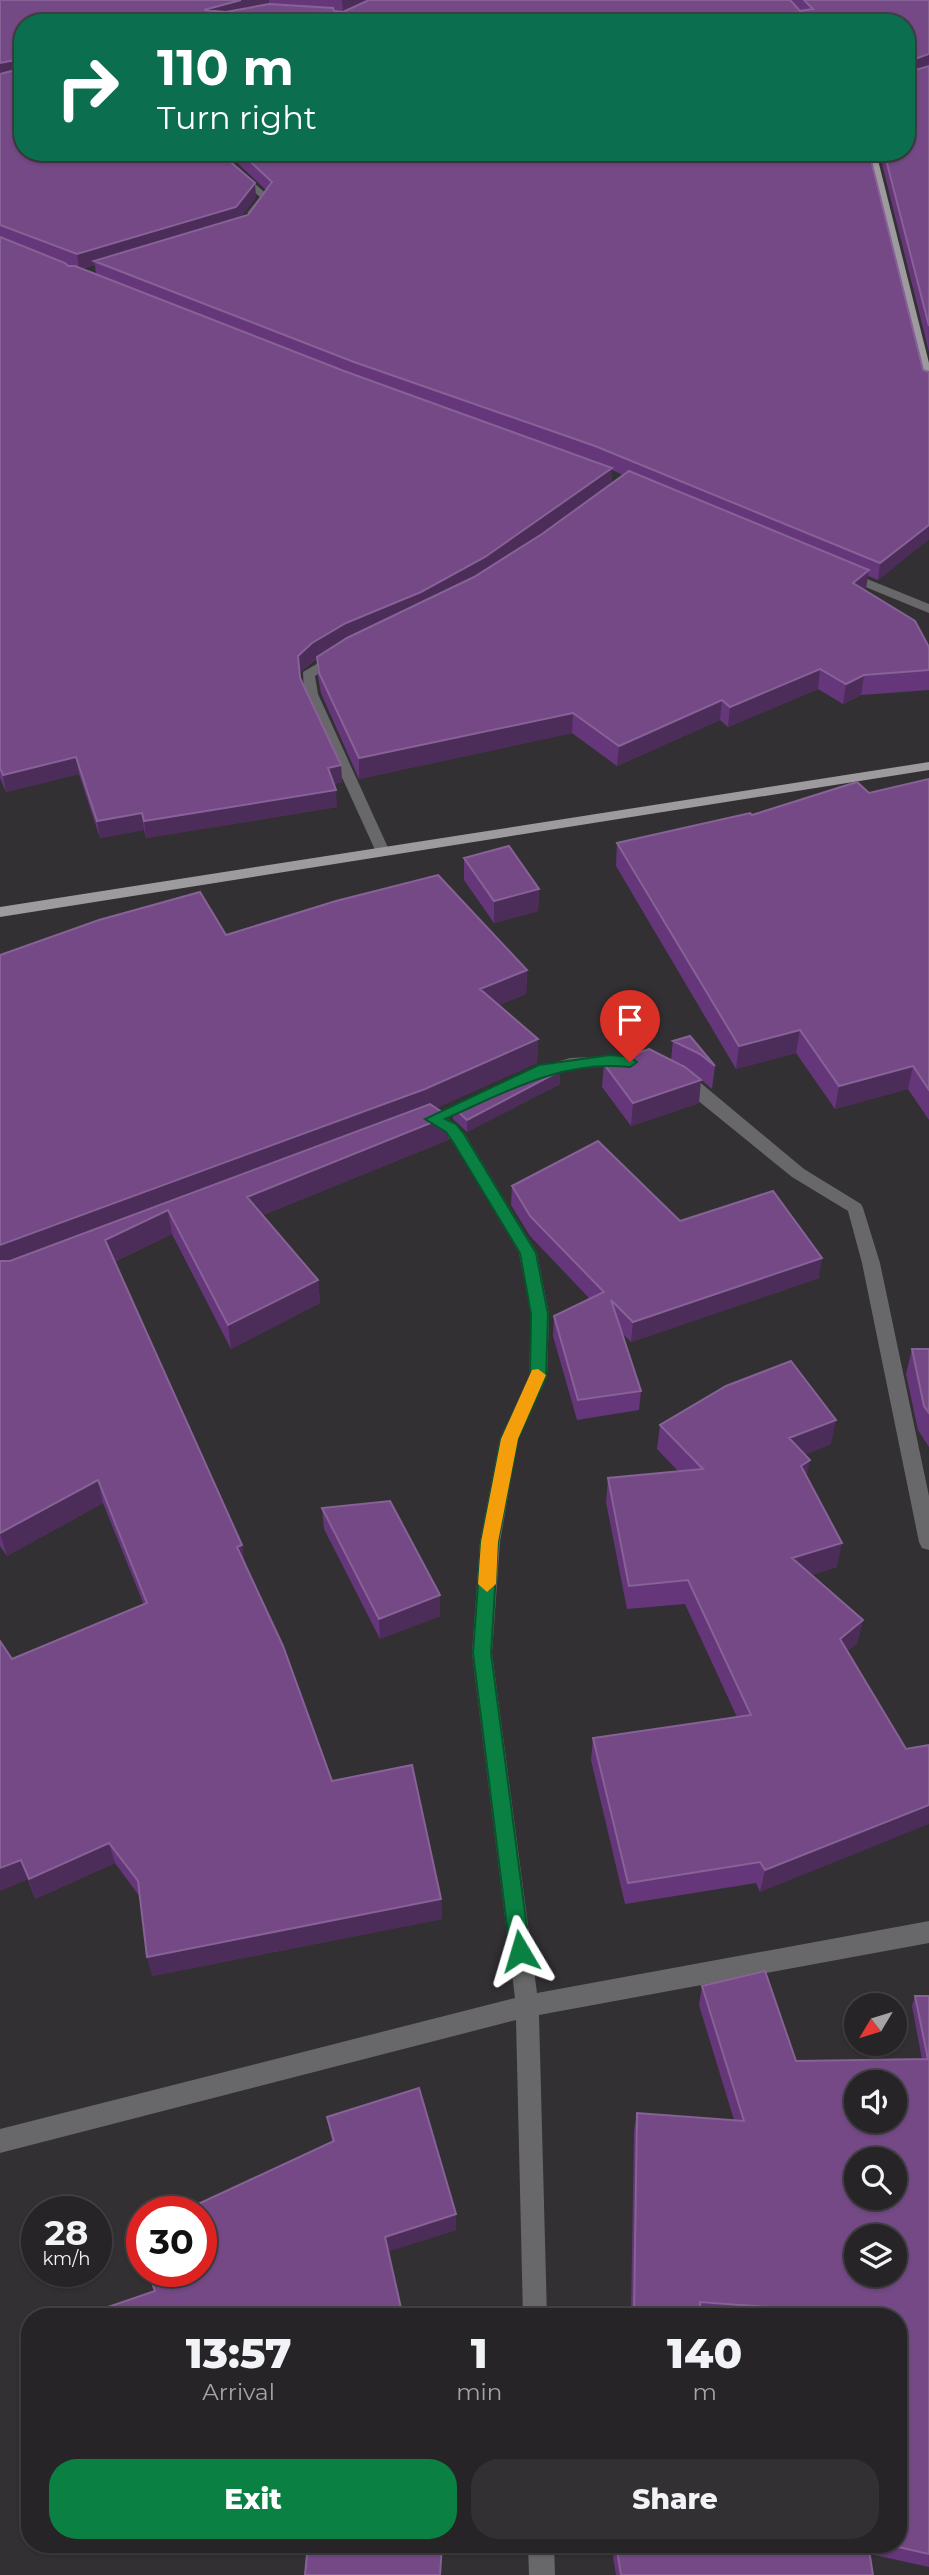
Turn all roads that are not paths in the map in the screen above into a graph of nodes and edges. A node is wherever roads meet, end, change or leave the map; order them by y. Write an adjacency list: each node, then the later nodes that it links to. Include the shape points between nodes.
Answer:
1 (223, 161): 3 (street, via 265,197)
2 (873, 161): 4 (main road)
3 (243, 226)
4 (929, 385)
5 (833, 569): 6 (street)
6 (929, 608)
7 (349, 650): 9 (street, via 308,675 311,694)
8 (929, 766): 9 (main road)
9 (383, 852): 10 (main road)
10 (0, 912)
11 (520, 1080): 15 (street, via 545,1069 610,1060 656,1066 690,1083 798,1173 855,1208 871,1263)
12 (457, 1108): 13 (street)
13 (432, 1119): 14 (street); 17 (street, via 451,1128 528,1253 540,1314 538,1377 509,1439 490,1542 482,1653)
14 (413, 1126)
15 (929, 1542)
16 (929, 1932): 17 (street)
17 (527, 2006): 18 (street); 19 (street)
18 (0, 2141)
19 (535, 2308)
20 (541, 2553): 21 (street)
21 (542, 2575)

